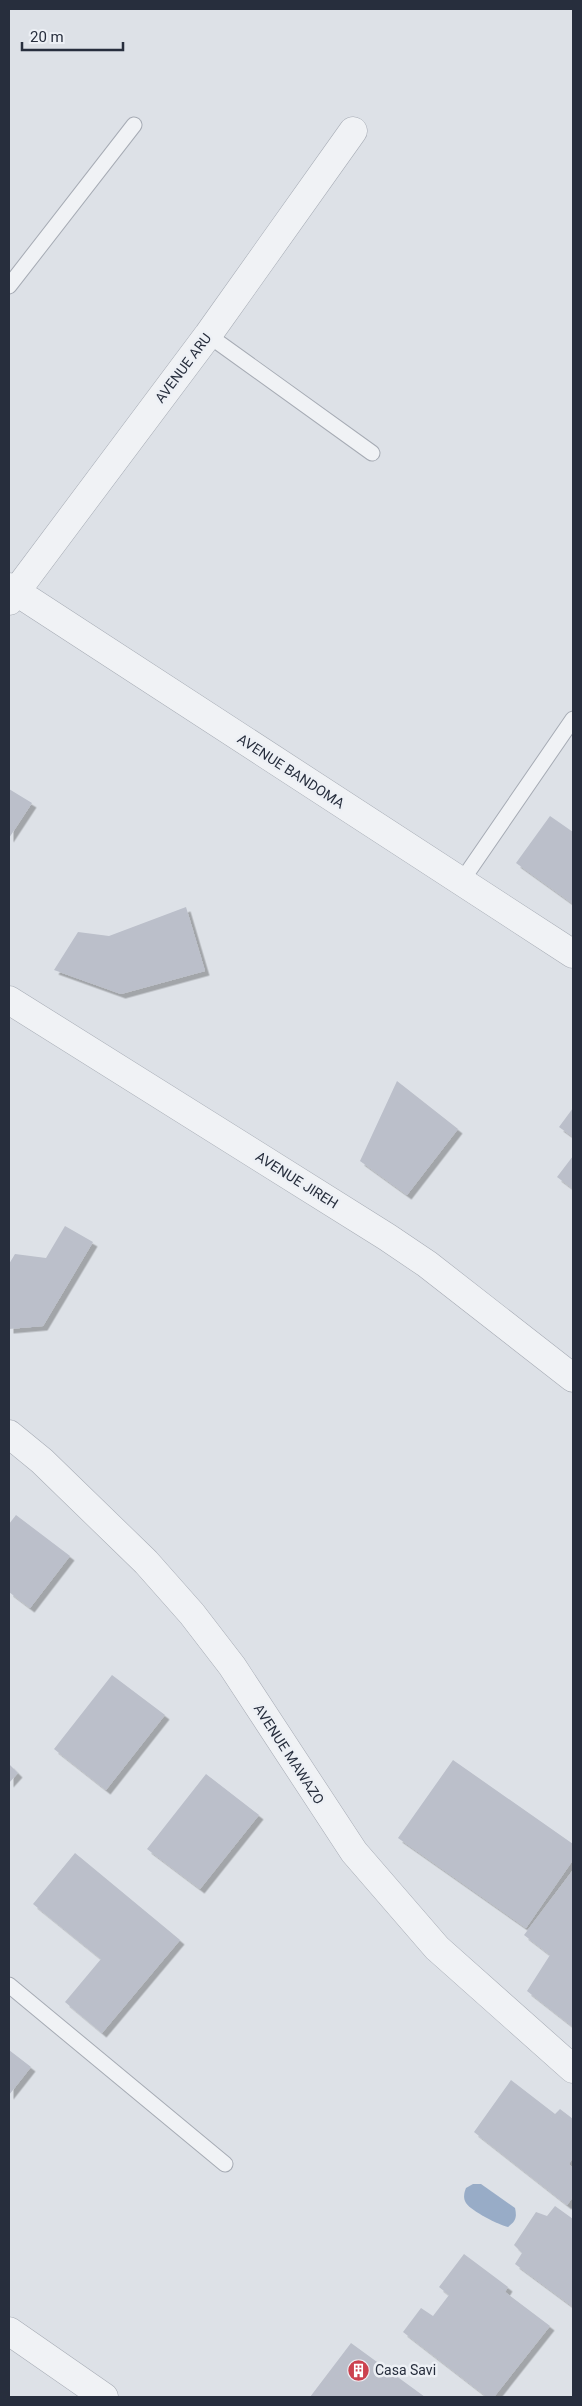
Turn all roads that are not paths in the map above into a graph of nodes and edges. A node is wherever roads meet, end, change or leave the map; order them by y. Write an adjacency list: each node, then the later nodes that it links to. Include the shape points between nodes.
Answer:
1 (134, 125): 3 (lane)
2 (353, 131): 4 (street, AVENUE ARU)
3 (9, 286)
4 (208, 335): 5 (lane); 6 (street, AVENUE ARU)
5 (372, 453)
6 (11, 593): 8 (street, AVENUE BANDOMA)
7 (573, 719): 8 (lane)
8 (462, 882): 9 (street, AVENUE BANDOMA)
9 (573, 954)
10 (9, 1000): 11 (street, AVENUE JIREH, via 387,1237 427,1264)
11 (573, 1378)
12 (9, 1434): 14 (street, AVENUE MAWAZO, via 42,1461 146,1562 192,1614 232,1666 354,1852 437,1948)
13 (9, 1985): 15 (lane)
14 (573, 2069)
15 (225, 2164)
16 (10, 2334): 17 (street)
17 (104, 2397)

